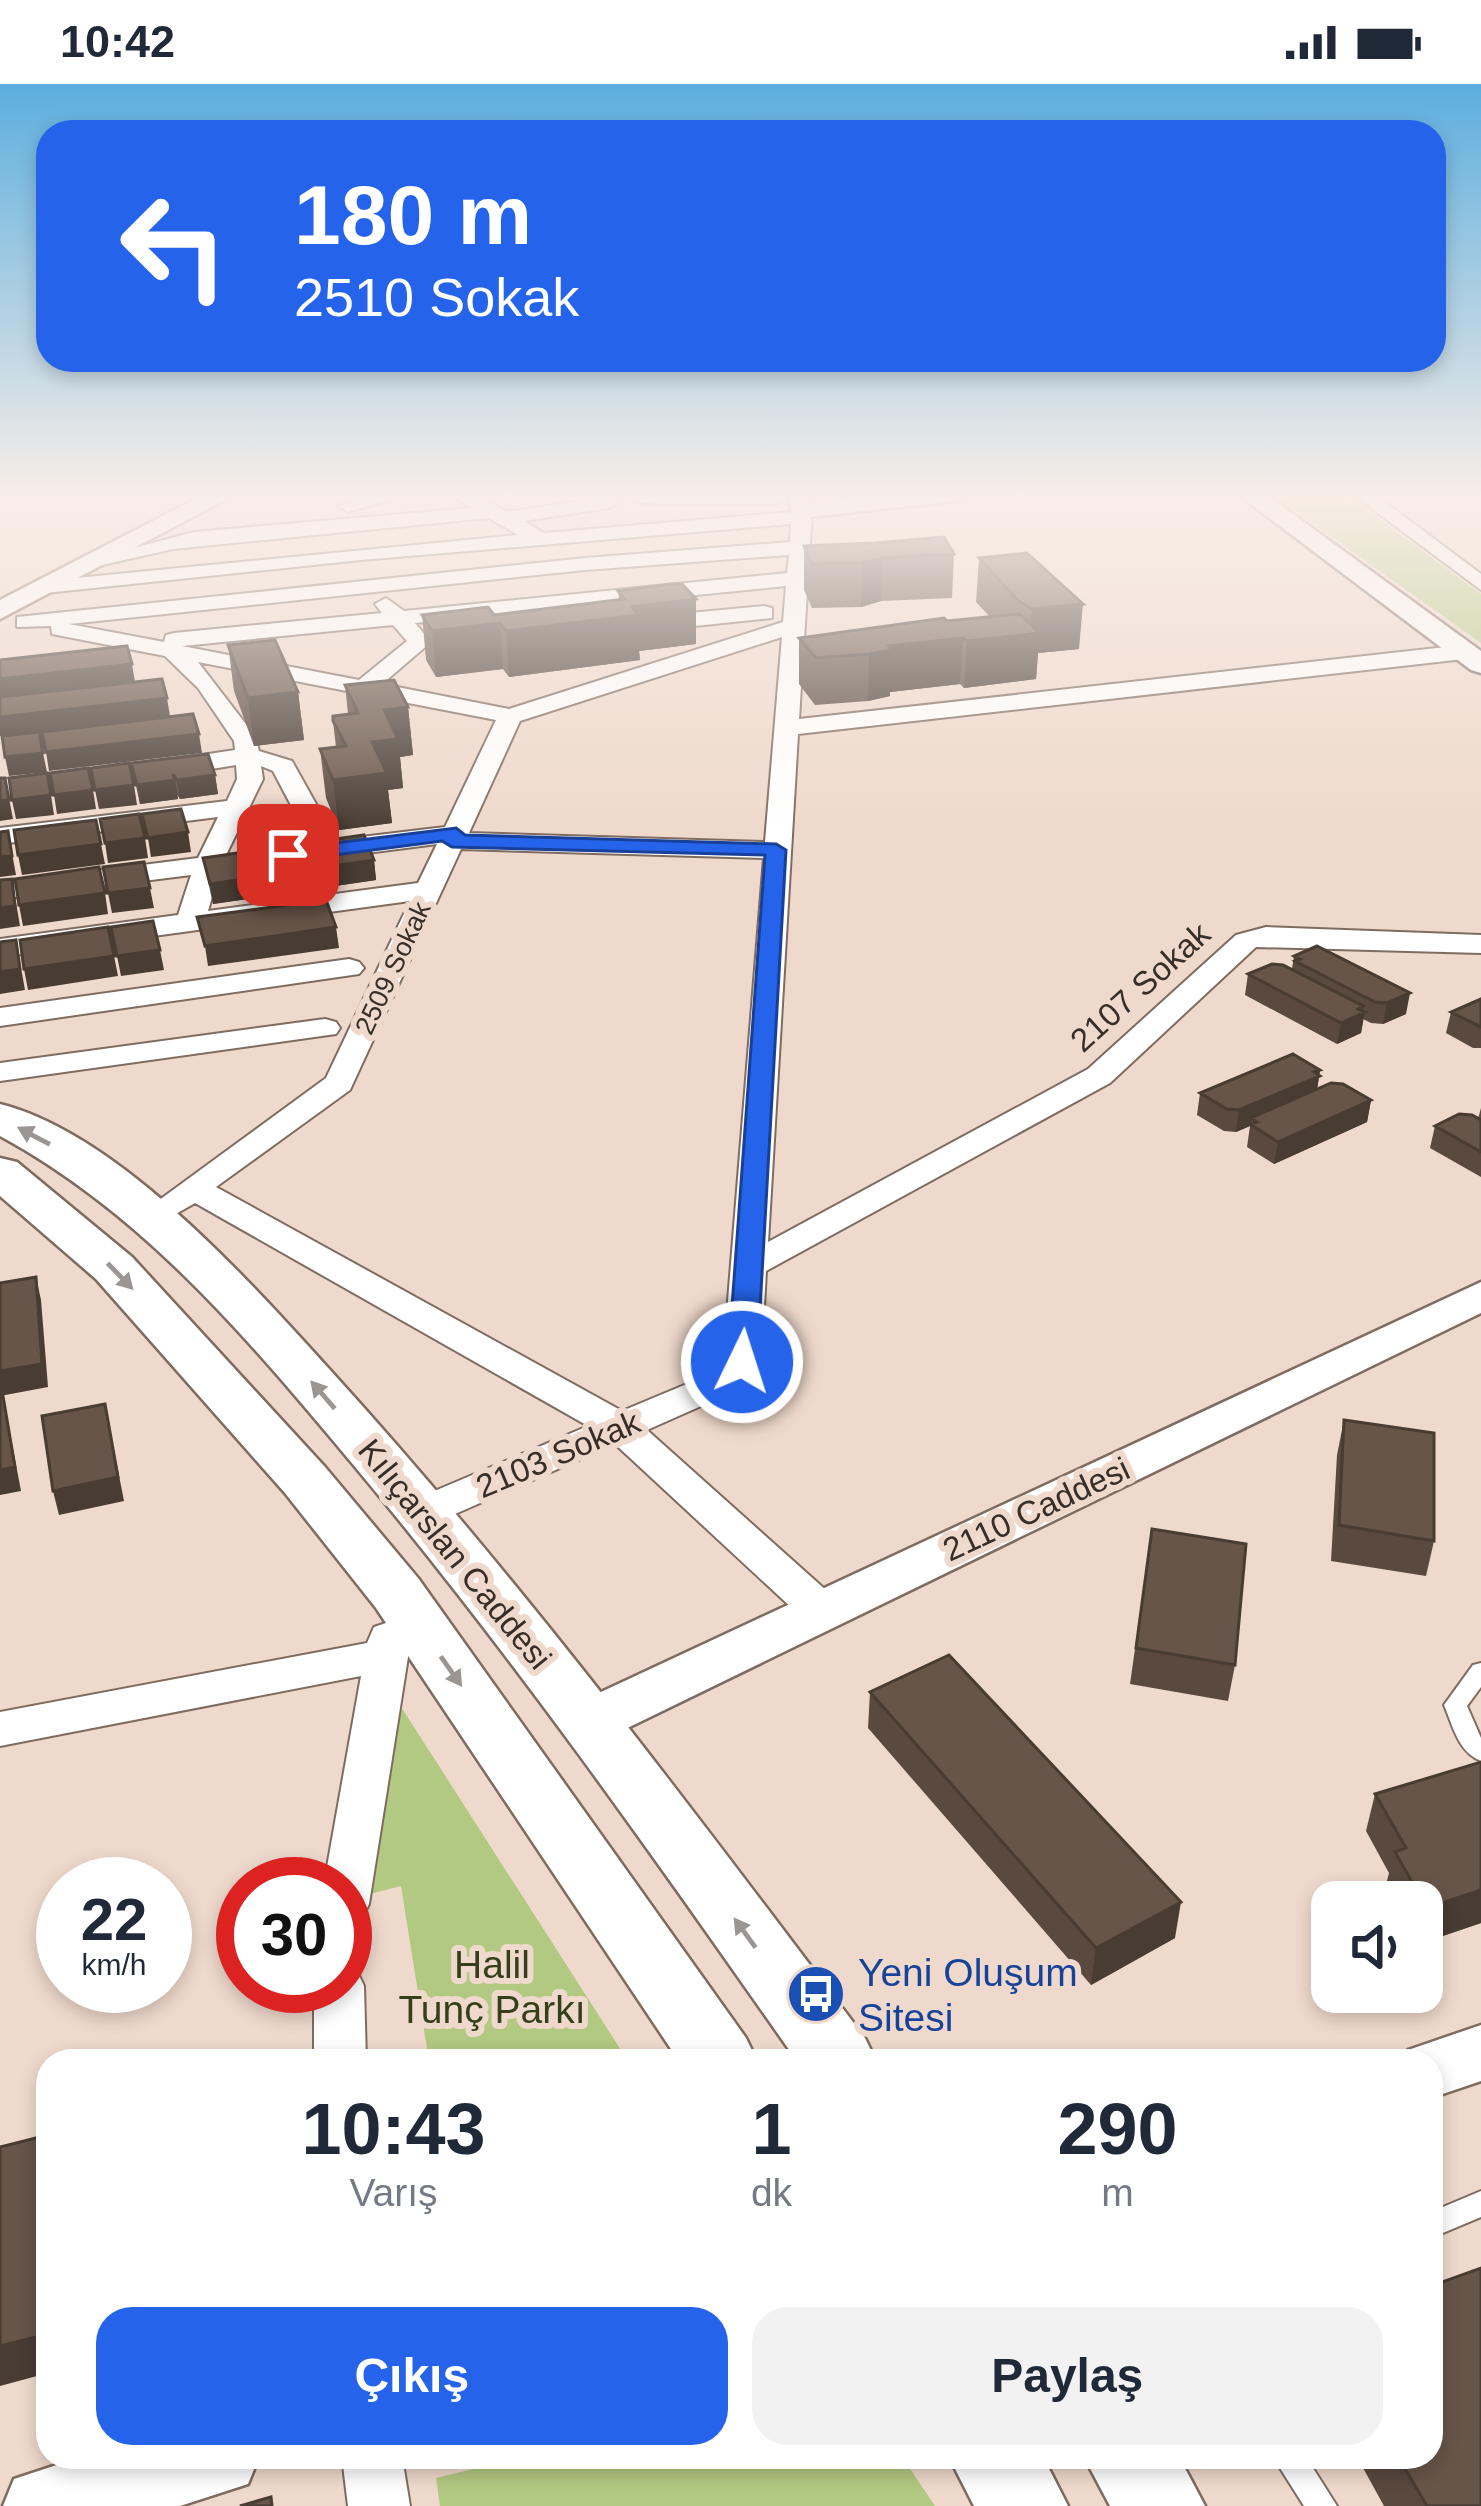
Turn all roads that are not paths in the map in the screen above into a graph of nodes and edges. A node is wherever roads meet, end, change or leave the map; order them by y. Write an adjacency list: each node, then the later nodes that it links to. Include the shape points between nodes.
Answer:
1 (130, 606): 8 (street)
2 (387, 606): 7 (street)
3 (486, 606): 7 (street)
4 (625, 606): 9 (street, via 612,625)
5 (783, 606): 9 (street, 2103 Sokak)
6 (1403, 606): 11 (street)
7 (392, 615): 10 (street); 13 (street, via 430,642)
8 (8, 617): 10 (street)
9 (777, 620): 14 (street); 15 (street, 2103 Sokak)
10 (164, 649): 12 (street); 13 (street); 16 (street, via 246,741)
11 (1475, 658): 15 (street)
12 (104, 660)
13 (363, 688): 14 (street)
14 (510, 716): 20 (street, 2509 Sokak)
15 (784, 728): 22 (street, 2103 Sokak)
16 (248, 758): 17 (street); 18 (street, via 250,779); 21 (street, via 283,766)
17 (0, 788)
18 (237, 808): 19 (street); 23 (street)
19 (0, 836)
20 (454, 837): 21 (street); 22 (street); 24 (street, 2509 Sokak)
21 (328, 850): 23 (street)
22 (776, 850): 36 (street, 2103 Sokak)
23 (208, 865): 25 (street); 26 (street)
24 (429, 890): 26 (street); 35 (street, 2509 Sokak, via 339,1082)
25 (0, 891)
26 (190, 922): 28 (street)
27 (1481, 944): 36 (street, 2107 Sokak, via 1246,941 1099,1076)
28 (0, 949)
29 (349, 968): 30 (street)
30 (0, 1017)
31 (325, 1028): 32 (street)
32 (0, 1072)
33 (0, 1118): 35 (main road, Kılıçarslan Caddesi, one-way to 33, via 96,1173)
34 (0, 1172): 40 (main road, one-way to 40, via 114,1268)
35 (173, 1202): 38 (street); 39 (main road, Kılıçarslan Caddesi, one-way to 35, via 295,1363)
36 (748, 1268): 38 (street, 2103 Sokak, via 739,1371)
37 (1481, 1296): 41 (street, 2110 Caddesi)
38 (620, 1427): 39 (street, 2103 Sokak); 41 (street)
39 (425, 1510): 44 (main road, Kılıçarslan Caddesi)
40 (397, 1593): 42 (street); 50 (main road, one-way to 50)
41 (822, 1611): 44 (street, 2110 Caddesi)
42 (386, 1655): 45 (street); 47 (street)
43 (1481, 1671): 46 (lane, via 1455,1706)
44 (591, 1721): 51 (main road, Kılıçarslan Caddesi, one-way to 44)
45 (0, 1729)
46 (1481, 1752)
47 (353, 1857)
48 (339, 2013): 49 (street)
49 (340, 2049)
50 (712, 2049)
51 (830, 2049)
52 (1481, 2053): 53 (street)
53 (1443, 2066)
54 (1481, 2204): 55 (lane)
55 (1443, 2220)
56 (177, 2469): 61 (street)
57 (374, 2469): 62 (street)
58 (1000, 2469): 63 (main road)
59 (1135, 2469): 64 (main road)
60 (1296, 2469): 65 (lane)
61 (41, 2506)
62 (379, 2506)
63 (1025, 2506)
64 (1162, 2506)
65 (1322, 2506)

